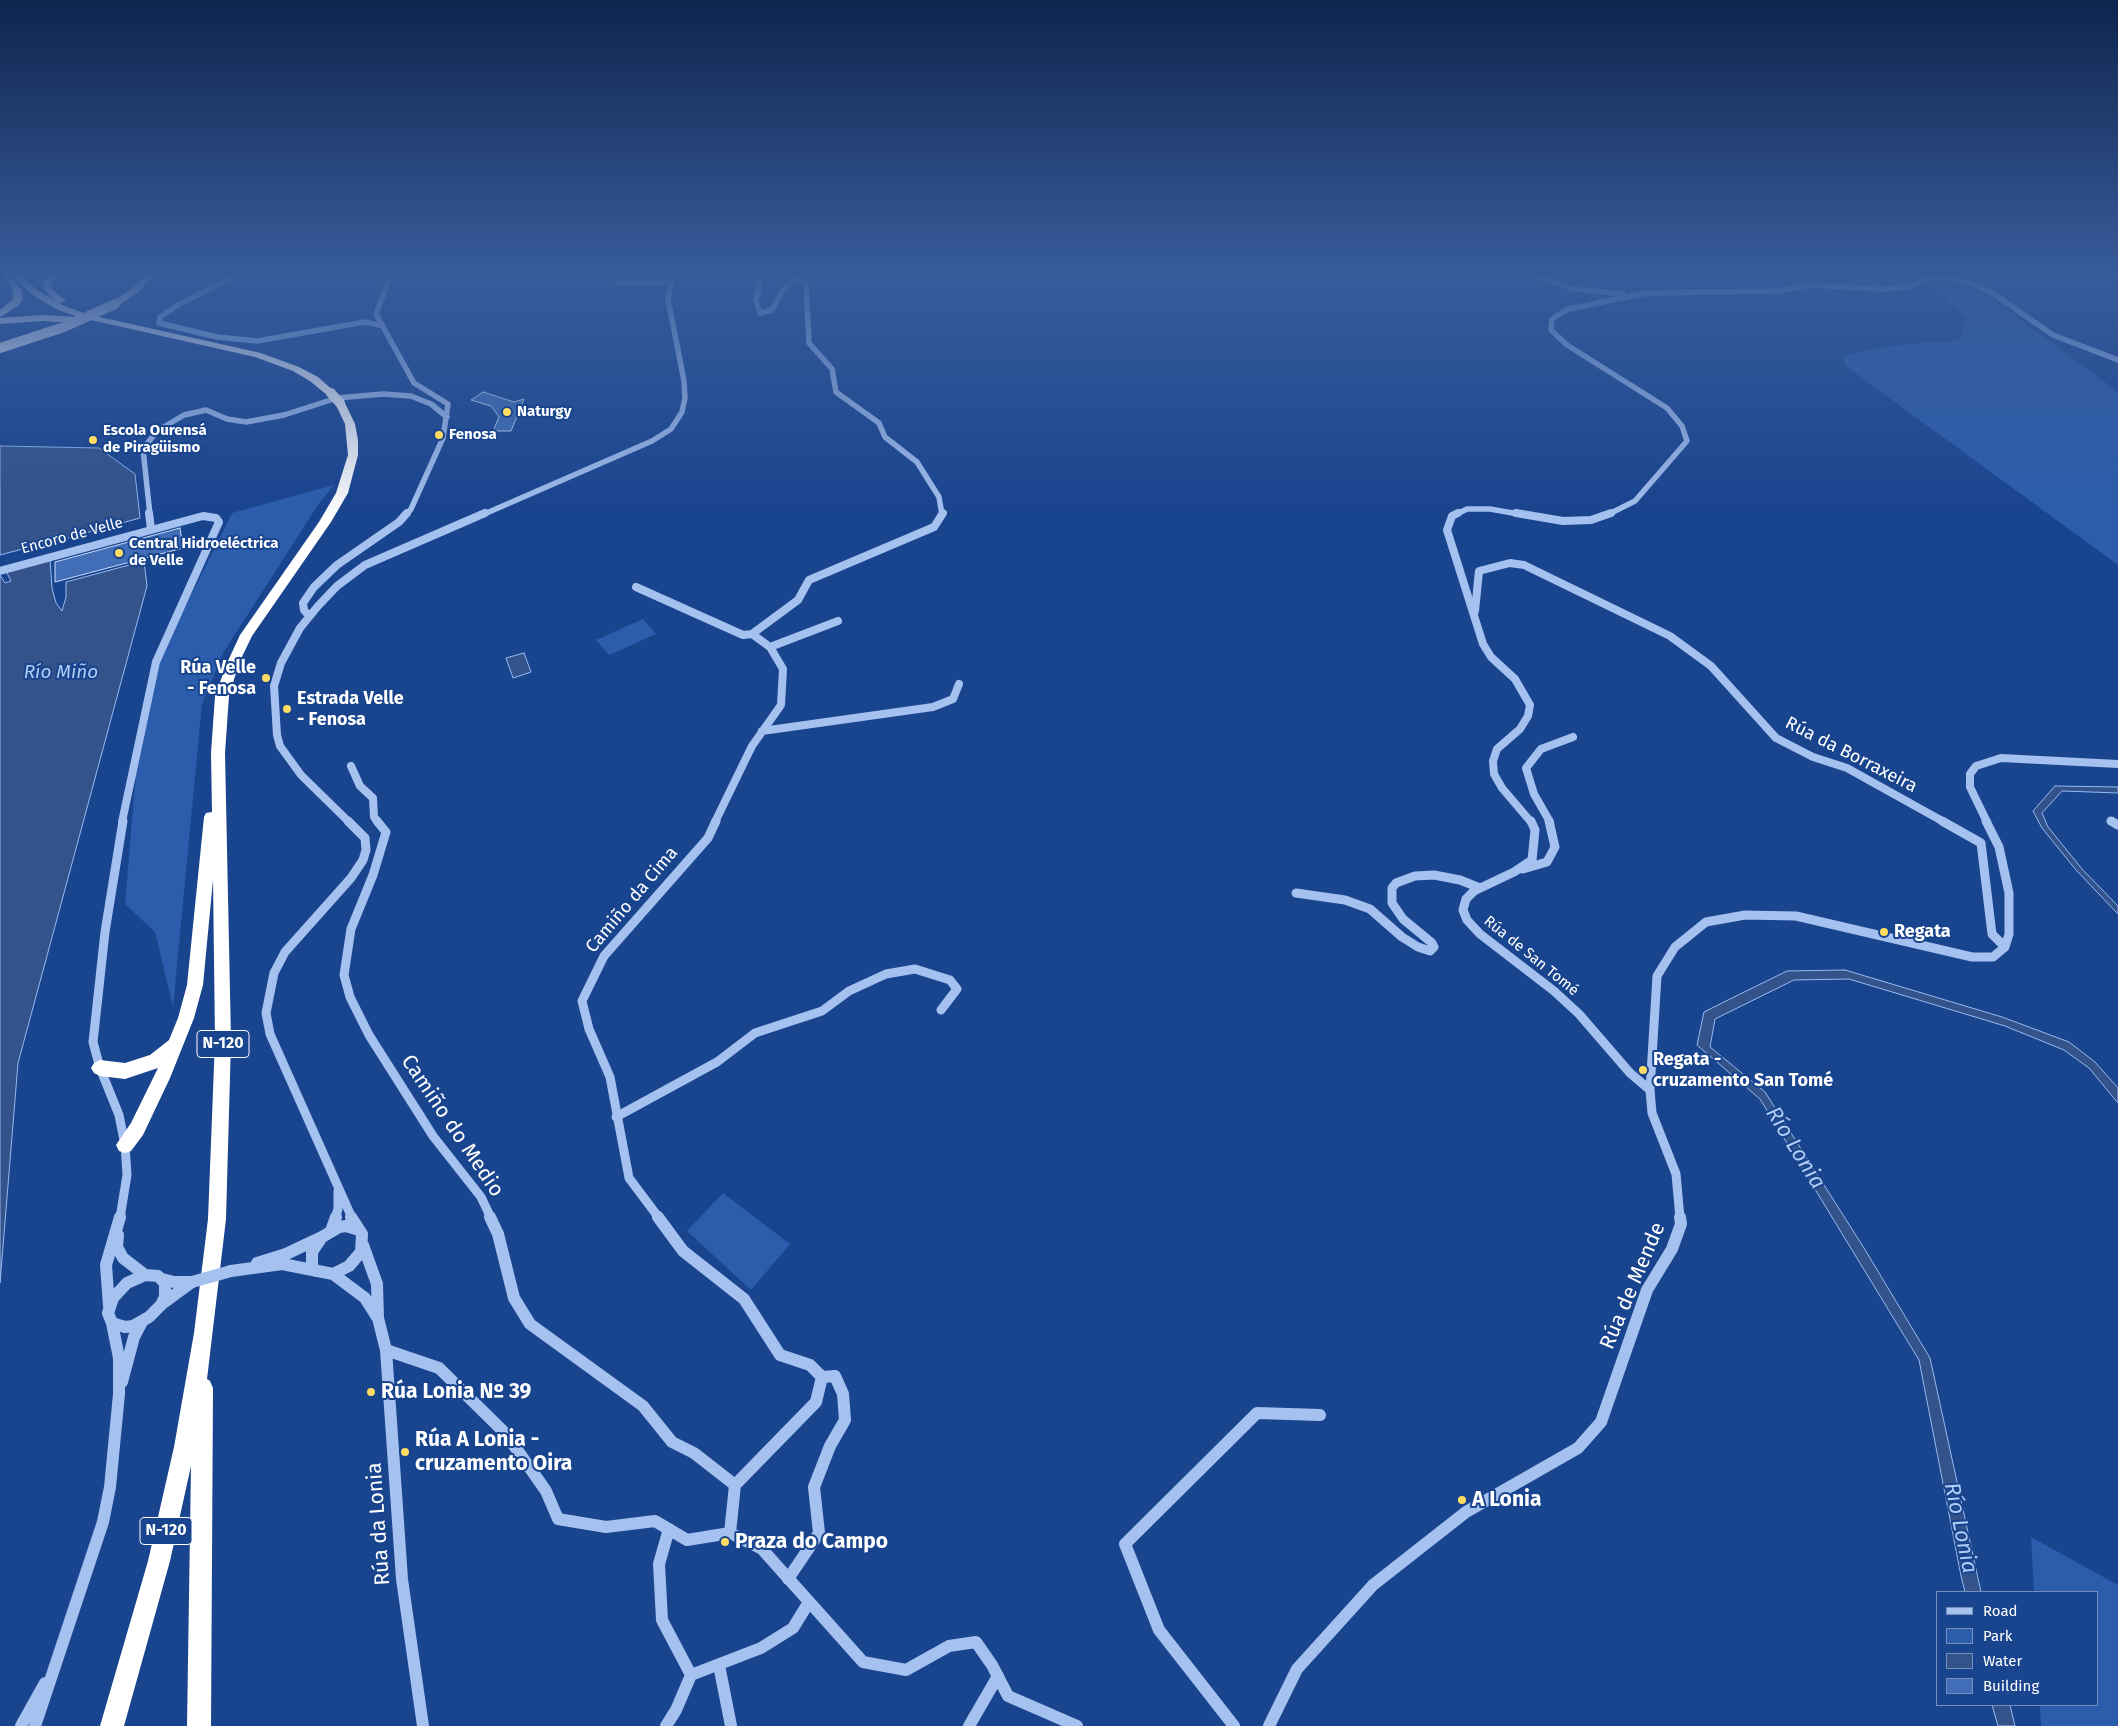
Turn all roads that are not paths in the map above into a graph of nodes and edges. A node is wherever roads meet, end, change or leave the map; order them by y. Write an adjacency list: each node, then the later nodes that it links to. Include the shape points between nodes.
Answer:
1 (256, 355): 20 (highway, N-120, bridge, via 296,369 331,393 350,424 353,440 349,475 342,493 246,635 233,663 222,696)
2 (399, 355): 8 (street, via 414,383 448,404)
3 (679, 355): 13 (street, via 685,398 682,412 671,429 652,441 373,561 337,586)
4 (820, 355): 15 (street, via 832,369 836,392 879,423 885,437 917,462 939,497 942,513 934,527 810,580 798,600)
5 (1582, 355): 12 (street, Rúa de San Tomé, via 1667,408 1682,426 1687,442 1635,501 1592,520 1563,521 1490,509 1467,510 1452,516 1447,530)
6 (2104, 355): 7 (street, Rúa de San Tomé)
7 (2118, 360)
8 (447, 417): 9 (street, via 431,404 411,396 383,394 337,398 284,415 246,422 206,410 184,415 157,431 143,449); 13 (street, via 443,438 410,509 399,522 337,565 314,587 303,603)
9 (151, 528): 10 (street, Encoro de Velle); 31 (street, via 203,516 216,518 219,522 156,662 139,735 121,829 98,989 93,1042)
10 (0, 571)
11 (636, 587): 15 (street, Camiño da Cima, via 743,635)
12 (1474, 615): 25 (street, Rúa de San Tomé, via 1491,657 1515,679 1530,705 1520,729 1497,750 1493,761 1494,774 1502,788 1529,818 1535,830 1532,860); 28 (street, Rúa da Borraxeira, via 1479,571 1510,563 1524,565 1670,636 1711,666 1776,738 1813,757 1847,768 1980,843 1992,934)
13 (309, 616): 23 (street, via 276,674 277,735 292,766 355,826 365,838)
14 (838, 621): 16 (street)
15 (752, 634): 16 (street, Camiño da Cima)
16 (770, 647): 18 (street, Camiño da Cima, via 783,669 781,705)
17 (959, 684): 18 (street, via 953,699 933,707)
18 (762, 731): 33 (street, Camiño da Cima, via 708,838 604,956 582,1001 589,1029 610,1077)
19 (1573, 738): 25 (street, via 1541,749 1526,768 1534,794 1551,825 1555,847 1547,862)
20 (218, 753): 30 (highway, via 195,985); 51 (highway, N-120, via 223,1040 217,1219)
21 (2118, 764): 28 (street, via 2001,758 1976,766 1970,774 1970,787 1999,847 2009,893 2009,934)
22 (350, 766): 24 (street, Camiño do Medio, via 360,786 373,798 374,817 386,832)
23 (366, 850): 24 (street); 35 (street, via 351,878 285,952 274,974 266,1013 270,1034)
24 (381, 850): 56 (street, Camiño do Medio, via 351,929 344,975 350,997 369,1035 433,1136 481,1197 498,1234 514,1298 530,1324 643,1406 672,1442 694,1453)
25 (1514, 872): 26 (street, Rúa de San Tomé)
26 (1480, 888): 27 (street, via 1434,875 1415,876 1396,883 1392,888 1392,903 1403,919 1432,943 1434,946 1430,951 1418,948 1402,937 1370,909 1345,900); 32 (street, Rúa de San Tomé, via 1466,899 1463,910 1467,920 1579,1014 1630,1073)
27 (1296, 893)
28 (2005, 947): 32 (street, Rúa de Mende, via 1993,957 1972,957 1796,916 1745,915 1706,922 1675,947 1657,976)
29 (941, 1010): 33 (street, via 957,989 950,980 915,969 886,974 849,991 822,1011 755,1033 716,1062)
30 (176, 1044): 31 (highway, via 142,1067 125,1071); 34 (highway, via 141,1121)
31 (100, 1068): 34 (street, via 119,1115)
32 (1650, 1090): 75 (street, Rúa de Mende, via 1652,1113 1676,1174 1681,1224 1672,1249 1647,1290 1601,1422 1578,1448 1466,1512 1373,1585 1297,1669)
33 (616, 1117): 53 (street, Camiño da Cima, via 629,1178 683,1251 744,1299 780,1355 810,1365)
34 (125, 1145): 36 (street, via 127,1175)
35 (338, 1186): 37 (street); 38 (street, via 338,1208)
36 (119, 1225): 43 (street, via 118,1247 122,1258); 47 (street, via 106,1265)
37 (358, 1230): 38 (street, via 346,1226); 39 (street, via 362,1234)
38 (327, 1234): 40 (street, via 286,1254); 41 (street, via 312,1252)
39 (363, 1245): 42 (street, via 356,1260); 48 (street, Rúa da Lonia, via 377,1284)
40 (231, 1271): 41 (street, via 282,1264); 45 (street, bridge)
41 (316, 1271): 42 (street)
42 (333, 1274): 48 (street, Rúa da Lonia, via 365,1298)
43 (145, 1275): 44 (street); 47 (street, via 119,1290)
44 (162, 1278): 45 (street); 46 (street, via 166,1290)
45 (192, 1282): 46 (street)
46 (161, 1305): 49 (street)
47 (109, 1306): 50 (street)
48 (378, 1318): 52 (street, Rúa da Lonia)
49 (142, 1322): 50 (street, via 125,1327); 54 (street, via 134,1337)
50 (112, 1323): 54 (street, via 119,1358)
51 (204, 1333): 67 (highway, N-120, via 185,1446 159,1561); 68 (highway)
52 (386, 1350): 57 (street, via 439,1368 506,1434 546,1491 558,1518 606,1527 656,1521); 69 (street, Rúa da Lonia, via 402,1578)
53 (822, 1377): 56 (street, via 816,1402); 59 (street, Camiño da Cima, via 834,1376 843,1394 845,1420 830,1446 814,1487 818,1533)
54 (119, 1394): 61 (street, via 110,1487 103,1522)
55 (1320, 1415): 74 (street, via 1257,1413 1125,1544 1159,1630)
56 (735, 1485): 58 (street)
57 (669, 1529): 58 (street, via 687,1540); 63 (street, via 659,1564 662,1620)
58 (730, 1533): 59 (street, via 762,1549)
59 (788, 1579): 60 (street)
60 (809, 1602): 62 (street, via 793,1628 761,1648); 64 (street, via 863,1662 906,1670 950,1646 976,1642)
61 (57, 1660): 65 (street); 66 (street)
62 (719, 1665): 63 (street); 71 (street)
63 (691, 1675): 70 (street)
64 (998, 1676): 72 (street); 73 (street, via 1008,1696)
65 (21, 1726)
66 (35, 1726)
67 (112, 1726)
68 (199, 1726)
69 (424, 1726)
70 (666, 1726)
71 (731, 1726)
72 (969, 1726)
73 (1076, 1726)
74 (1234, 1726)
75 (1269, 1726)

